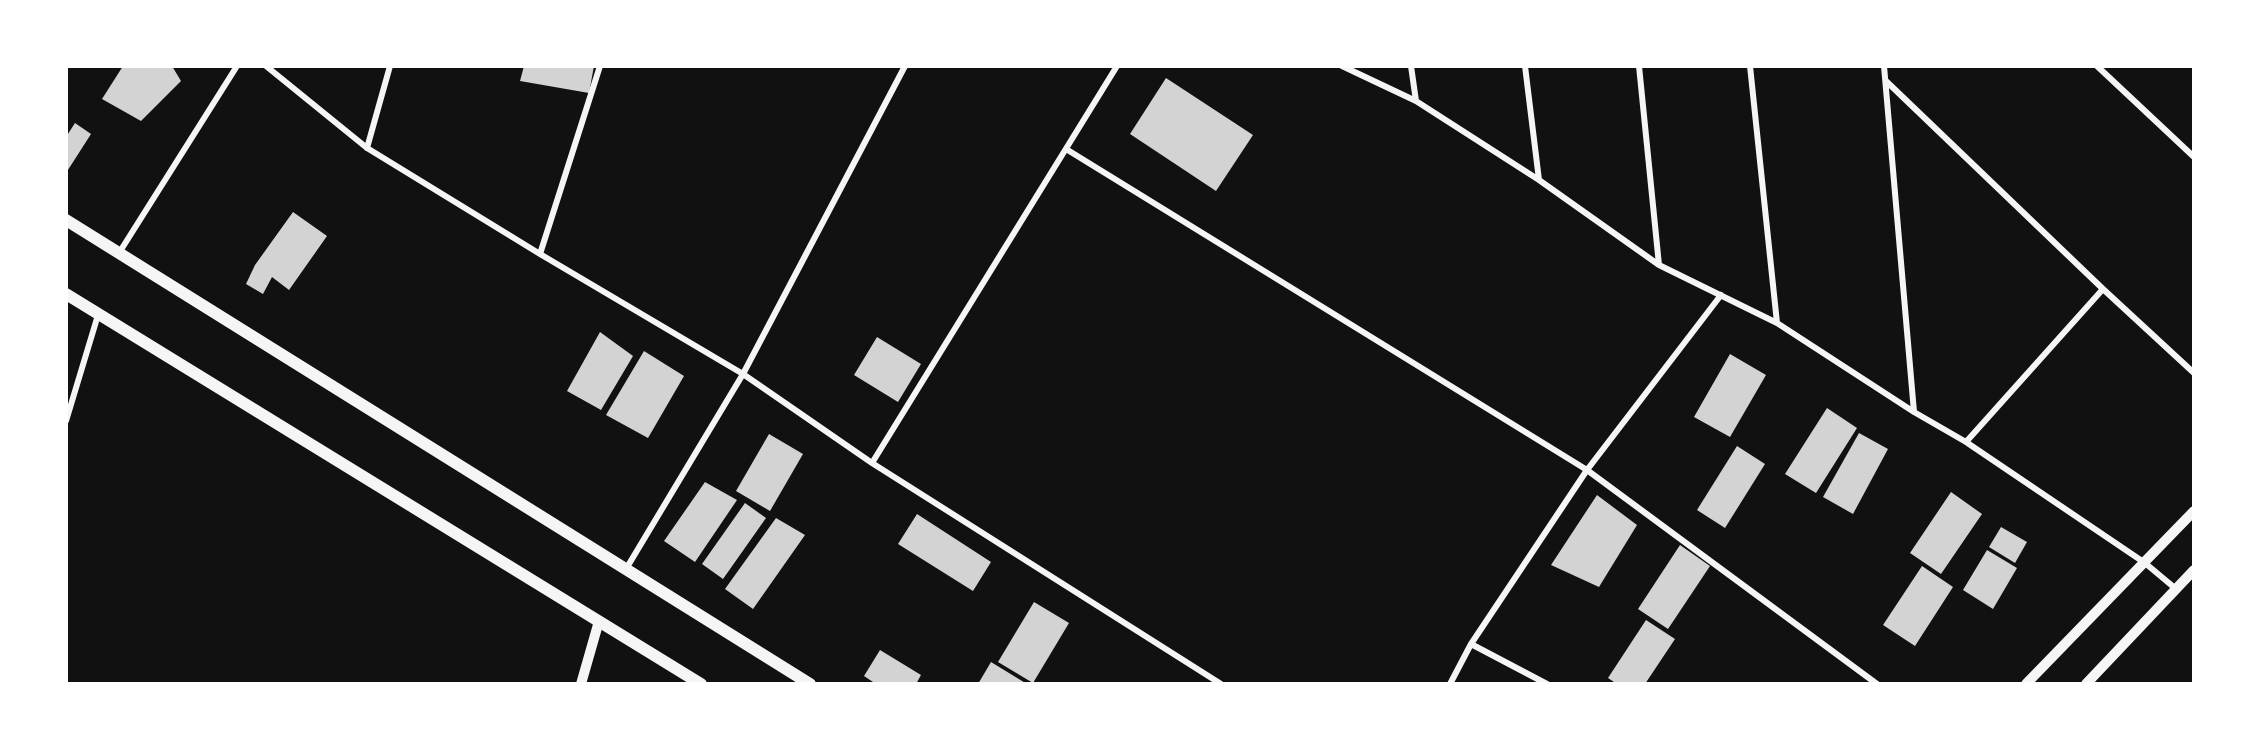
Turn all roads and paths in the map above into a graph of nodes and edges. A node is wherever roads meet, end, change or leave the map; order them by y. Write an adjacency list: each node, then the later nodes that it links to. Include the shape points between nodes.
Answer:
1 (237, 66): 21 (street)
2 (266, 66): 16 (street)
3 (390, 66): 16 (street)
4 (600, 66): 22 (street)
5 (905, 66): 30 (street)
6 (1117, 66): 17 (street)
7 (1342, 66): 15 (street)
8 (1411, 66): 15 (street)
9 (1525, 66): 19 (street)
10 (1639, 66): 23 (street)
11 (1750, 66): 28 (street)
12 (1884, 66): 14 (street)
13 (2097, 66): 18 (street)
14 (1886, 81): 24 (street); 31 (street)
15 (1416, 101): 19 (street)
16 (367, 148): 22 (street)
17 (1066, 149): 34 (street); 35 (street)
18 (2194, 157)
19 (1539, 180): 23 (street)
20 (66, 220): 21 (main road)
21 (118, 254): 38 (main road)
22 (540, 254): 30 (street)
23 (1659, 265): 26 (street)
24 (2103, 289): 29 (street); 33 (street)
25 (66, 294): 27 (main road)
26 (1722, 295): 28 (street); 35 (street)
27 (98, 315): 32 (street); 41 (main road)
28 (1777, 323): 31 (street)
29 (2194, 373)
30 (743, 374): 34 (street); 38 (street)
31 (1914, 412): 33 (street)
32 (66, 421)
33 (1966, 442): 37 (street)
34 (872, 462): 46 (street)
35 (1587, 470): 42 (street); 49 (street)
36 (2194, 511): 37 (street)
37 (2145, 563): 40 (street); 50 (street)
38 (626, 569): 45 (main road)
39 (2194, 570): 40 (street)
40 (2176, 590): 51 (street)
41 (598, 621): 43 (street); 44 (main road)
42 (1471, 644): 47 (street); 48 (street)
43 (581, 684)
44 (701, 684)
45 (810, 684)
46 (1221, 684)
47 (1450, 684)
48 (1547, 684)
49 (1877, 684)
50 (2026, 684)
51 (2086, 684)

